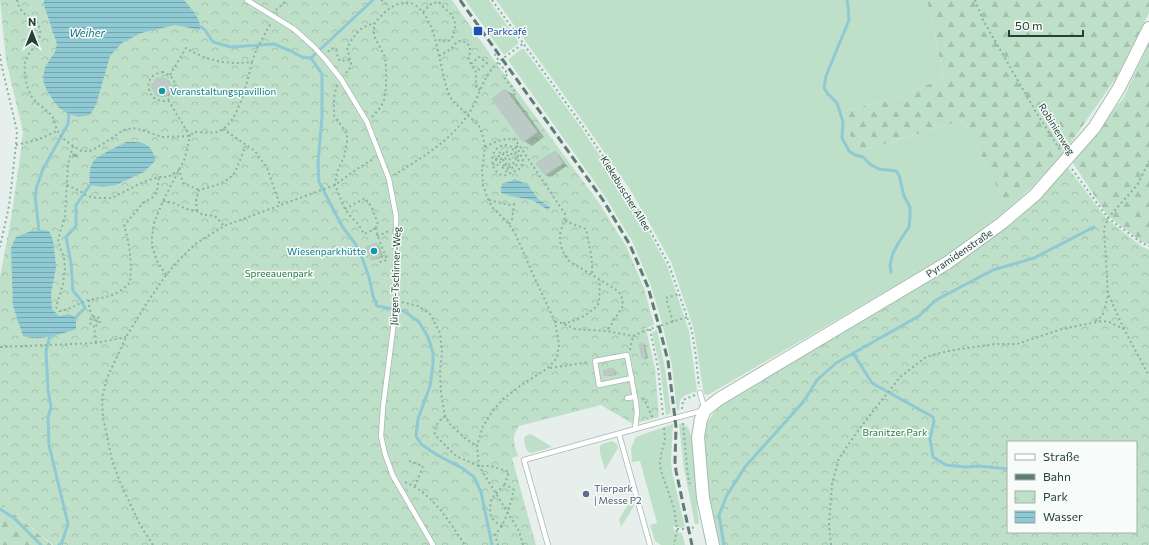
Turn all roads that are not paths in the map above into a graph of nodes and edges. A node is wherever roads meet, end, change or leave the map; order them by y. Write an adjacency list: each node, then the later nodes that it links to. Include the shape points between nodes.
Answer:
1 (247, 0): 10 (lane, Jürgen-Tschirner-Weg, via 294,29 314,47 341,79 367,122 389,179 397,229 396,303 381,436 393,476)
2 (1149, 28): 7 (street, Pyramidenstraße, via 1119,88 1094,128 1035,195 947,263 719,399)
3 (632, 378): 3 (lane, via 627,355 595,361 599,385); 5 (lane)
4 (700, 393): 7 (lane)
5 (637, 396): 6 (lane); 8 (lane)
6 (627, 398)
7 (705, 410): 8 (lane); 13 (street, via 698,437 703,498)
8 (635, 429): 9 (lane)
9 (619, 434): 11 (lane, via 524,460); 12 (lane)
10 (433, 545)
11 (548, 545)
12 (650, 545)
13 (713, 545)

